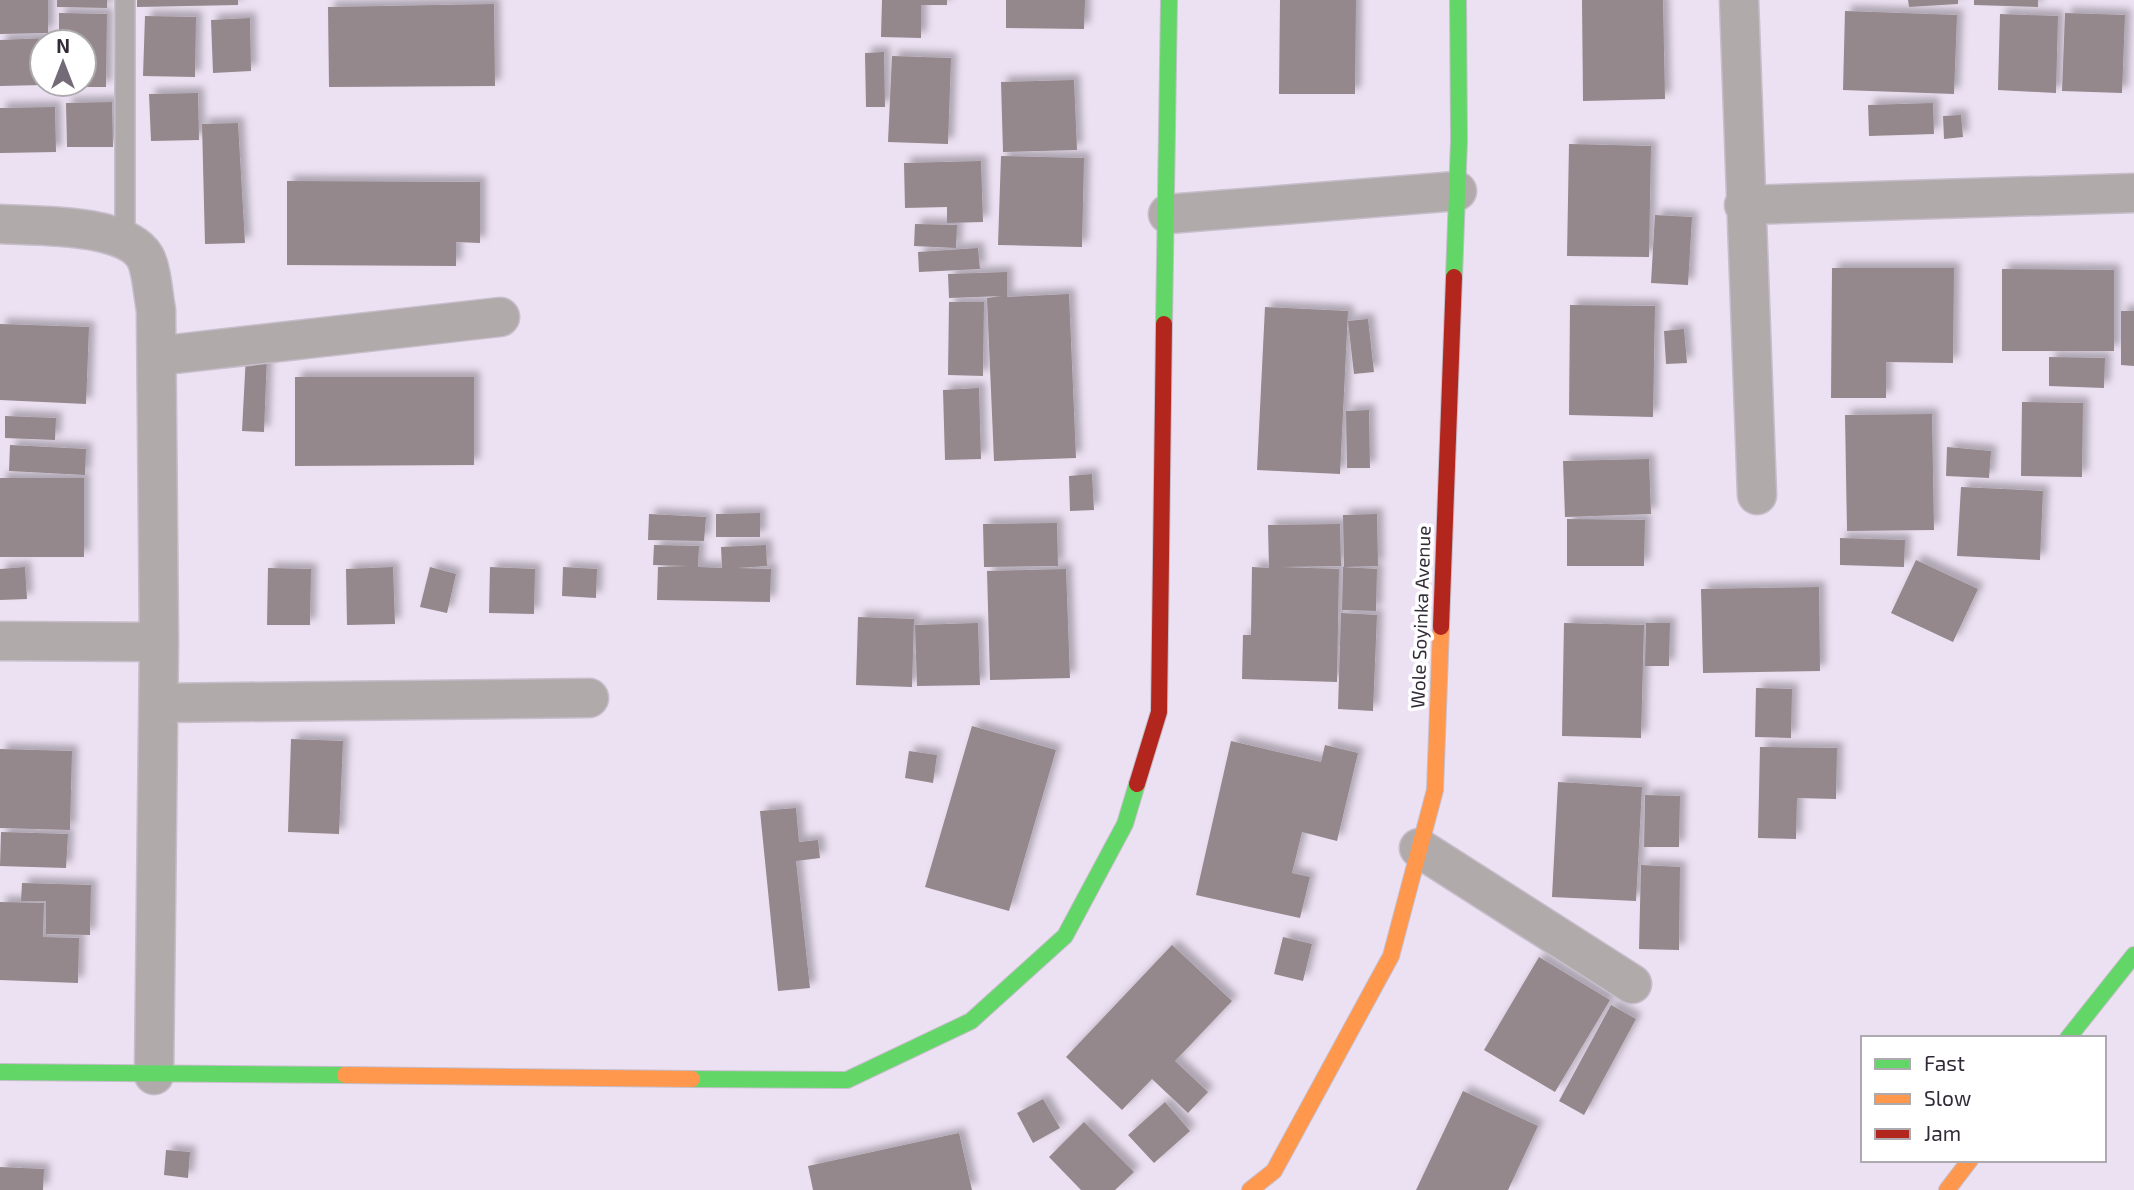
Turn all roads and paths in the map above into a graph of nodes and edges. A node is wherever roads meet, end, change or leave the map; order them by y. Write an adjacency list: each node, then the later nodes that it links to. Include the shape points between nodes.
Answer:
1 (125, 0): 10 (lane)
2 (1169, 0): 8 (street)
3 (1458, 0): 5 (street, Wole Soyinka Avenue)
4 (1739, 0): 7 (street)
5 (1457, 191): 8 (street); 18 (street, Wole Soyinka Avenue, via 1434,790)
6 (2134, 192): 7 (street)
7 (1744, 205): 13 (street)
8 (1168, 214): 23 (street, via 1159,712 1125,824 1065,936 971,1021 847,1080)
9 (0, 224): 10 (street, via 78,229)
10 (125, 239): 12 (street, via 145,256 156,310)
11 (500, 317): 12 (street)
12 (157, 356): 15 (street)
13 (1757, 495)
14 (0, 640): 15 (street)
15 (159, 642): 17 (street)
16 (589, 698): 17 (street)
17 (159, 703): 23 (street)
18 (1419, 848): 20 (street); 25 (street, Wole Soyinka Avenue, via 1391,956 1274,1171)
19 (2134, 955): 21 (street)
20 (1632, 984)
21 (2070, 1036)
22 (0, 1072): 23 (street)
23 (154, 1075)
24 (1968, 1162): 26 (street)
25 (1250, 1190)
26 (1947, 1190)

